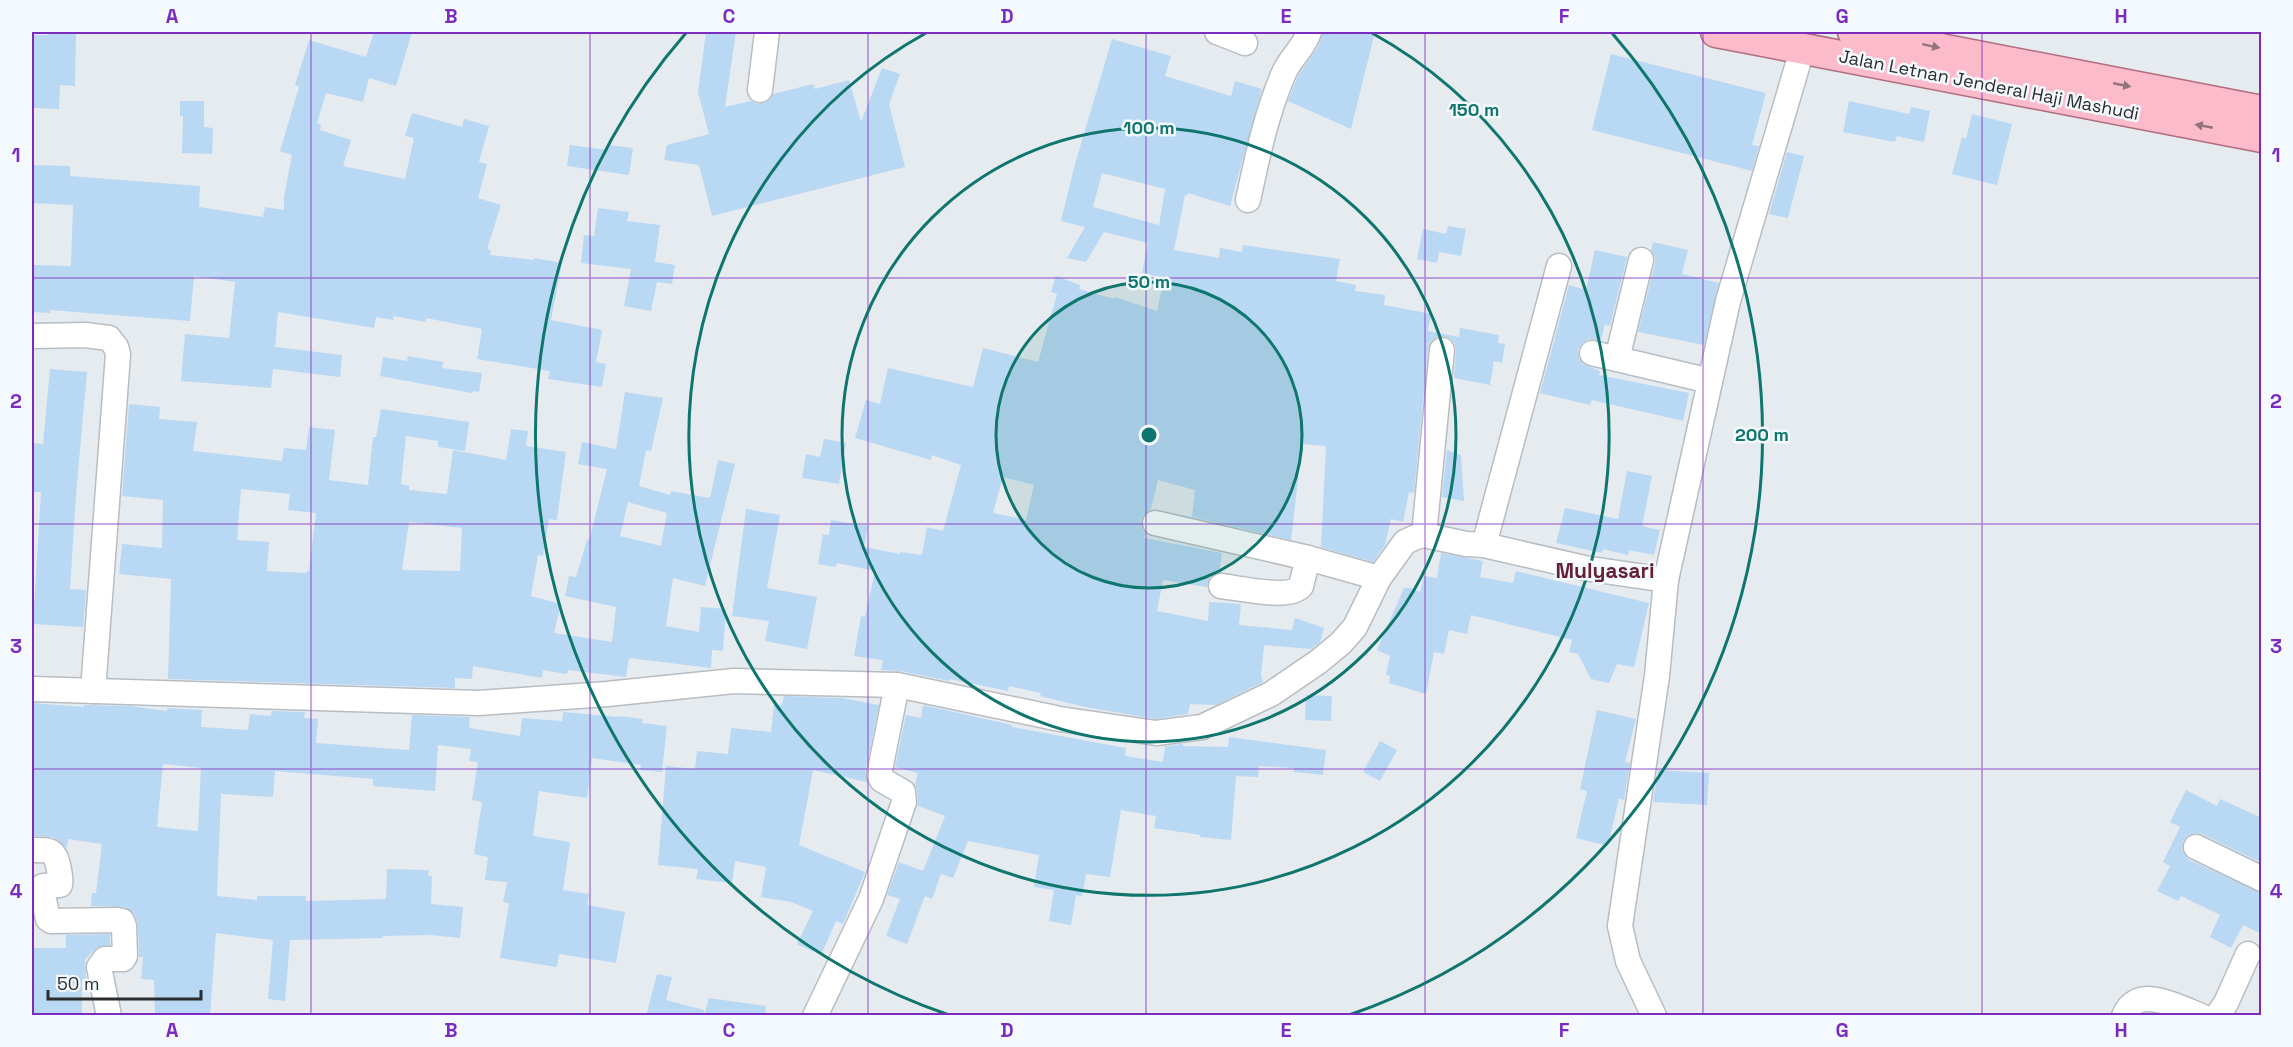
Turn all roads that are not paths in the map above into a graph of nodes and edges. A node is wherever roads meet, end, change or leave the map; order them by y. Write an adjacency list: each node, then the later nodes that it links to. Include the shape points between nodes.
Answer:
1 (767, 32): 9 (street)
2 (1217, 32): 6 (street)
3 (1309, 32): 12 (street, via 1283,74 1263,134)
4 (1716, 32): 7 (main road, Jalan Letnan Jenderal Haji Mashudi)
5 (1853, 32): 8 (main road, Jalan Letnan Jenderal Haji Mashudi, one-way to 8)
6 (1245, 43)
7 (1802, 50): 8 (main road, Jalan Letnan Jenderal Haji Mashudi); 19 (street, via 1728,301)
8 (2032, 80): 10 (main road, Jalan Letnan Jenderal Haji Mashudi, one-way to 10); 11 (main road, Jalan Letnan Jenderal Haji Mashudi, one-way to 8)
9 (760, 90)
10 (2262, 111)
11 (2262, 137)
12 (1248, 200)
13 (1641, 260): 18 (street)
14 (1559, 266): 22 (street)
15 (32, 336): 29 (street, via 109,338 118,354)
16 (1442, 350): 21 (street)
17 (1592, 353): 18 (street)
18 (1617, 359): 19 (street)
19 (1710, 381): 25 (street)
20 (1155, 523): 23 (street)
21 (1424, 535): 22 (street); 24 (street, via 1405,542)
22 (1484, 545): 25 (street, via 1584,568)
23 (1308, 558): 24 (street); 26 (street, via 1298,591 1280,593)
24 (1379, 578): 27 (street, via 1355,627 1326,656 1271,694 1202,727 1156,733 1060,719)
25 (1666, 580): 36 (street, via 1658,676 1620,926 1628,962)
26 (1221, 586)
27 (897, 686): 29 (street, via 734,681 479,703); 35 (street, via 879,775 903,792 904,802 871,899)
28 (32, 689): 29 (street)
29 (93, 691)
30 (2196, 847): 32 (street)
31 (32, 850): 34 (street, via 46,850 57,858 60,885 42,888 48,919 122,921 125,956 105,959 99,968)
32 (2262, 879)
33 (2248, 954): 39 (street)
34 (108, 1016)
35 (815, 1016)
36 (1654, 1016)
37 (2124, 1016): 38 (street, via 2127,1008 2146,998)
38 (2201, 1016)
39 (2217, 1016)

